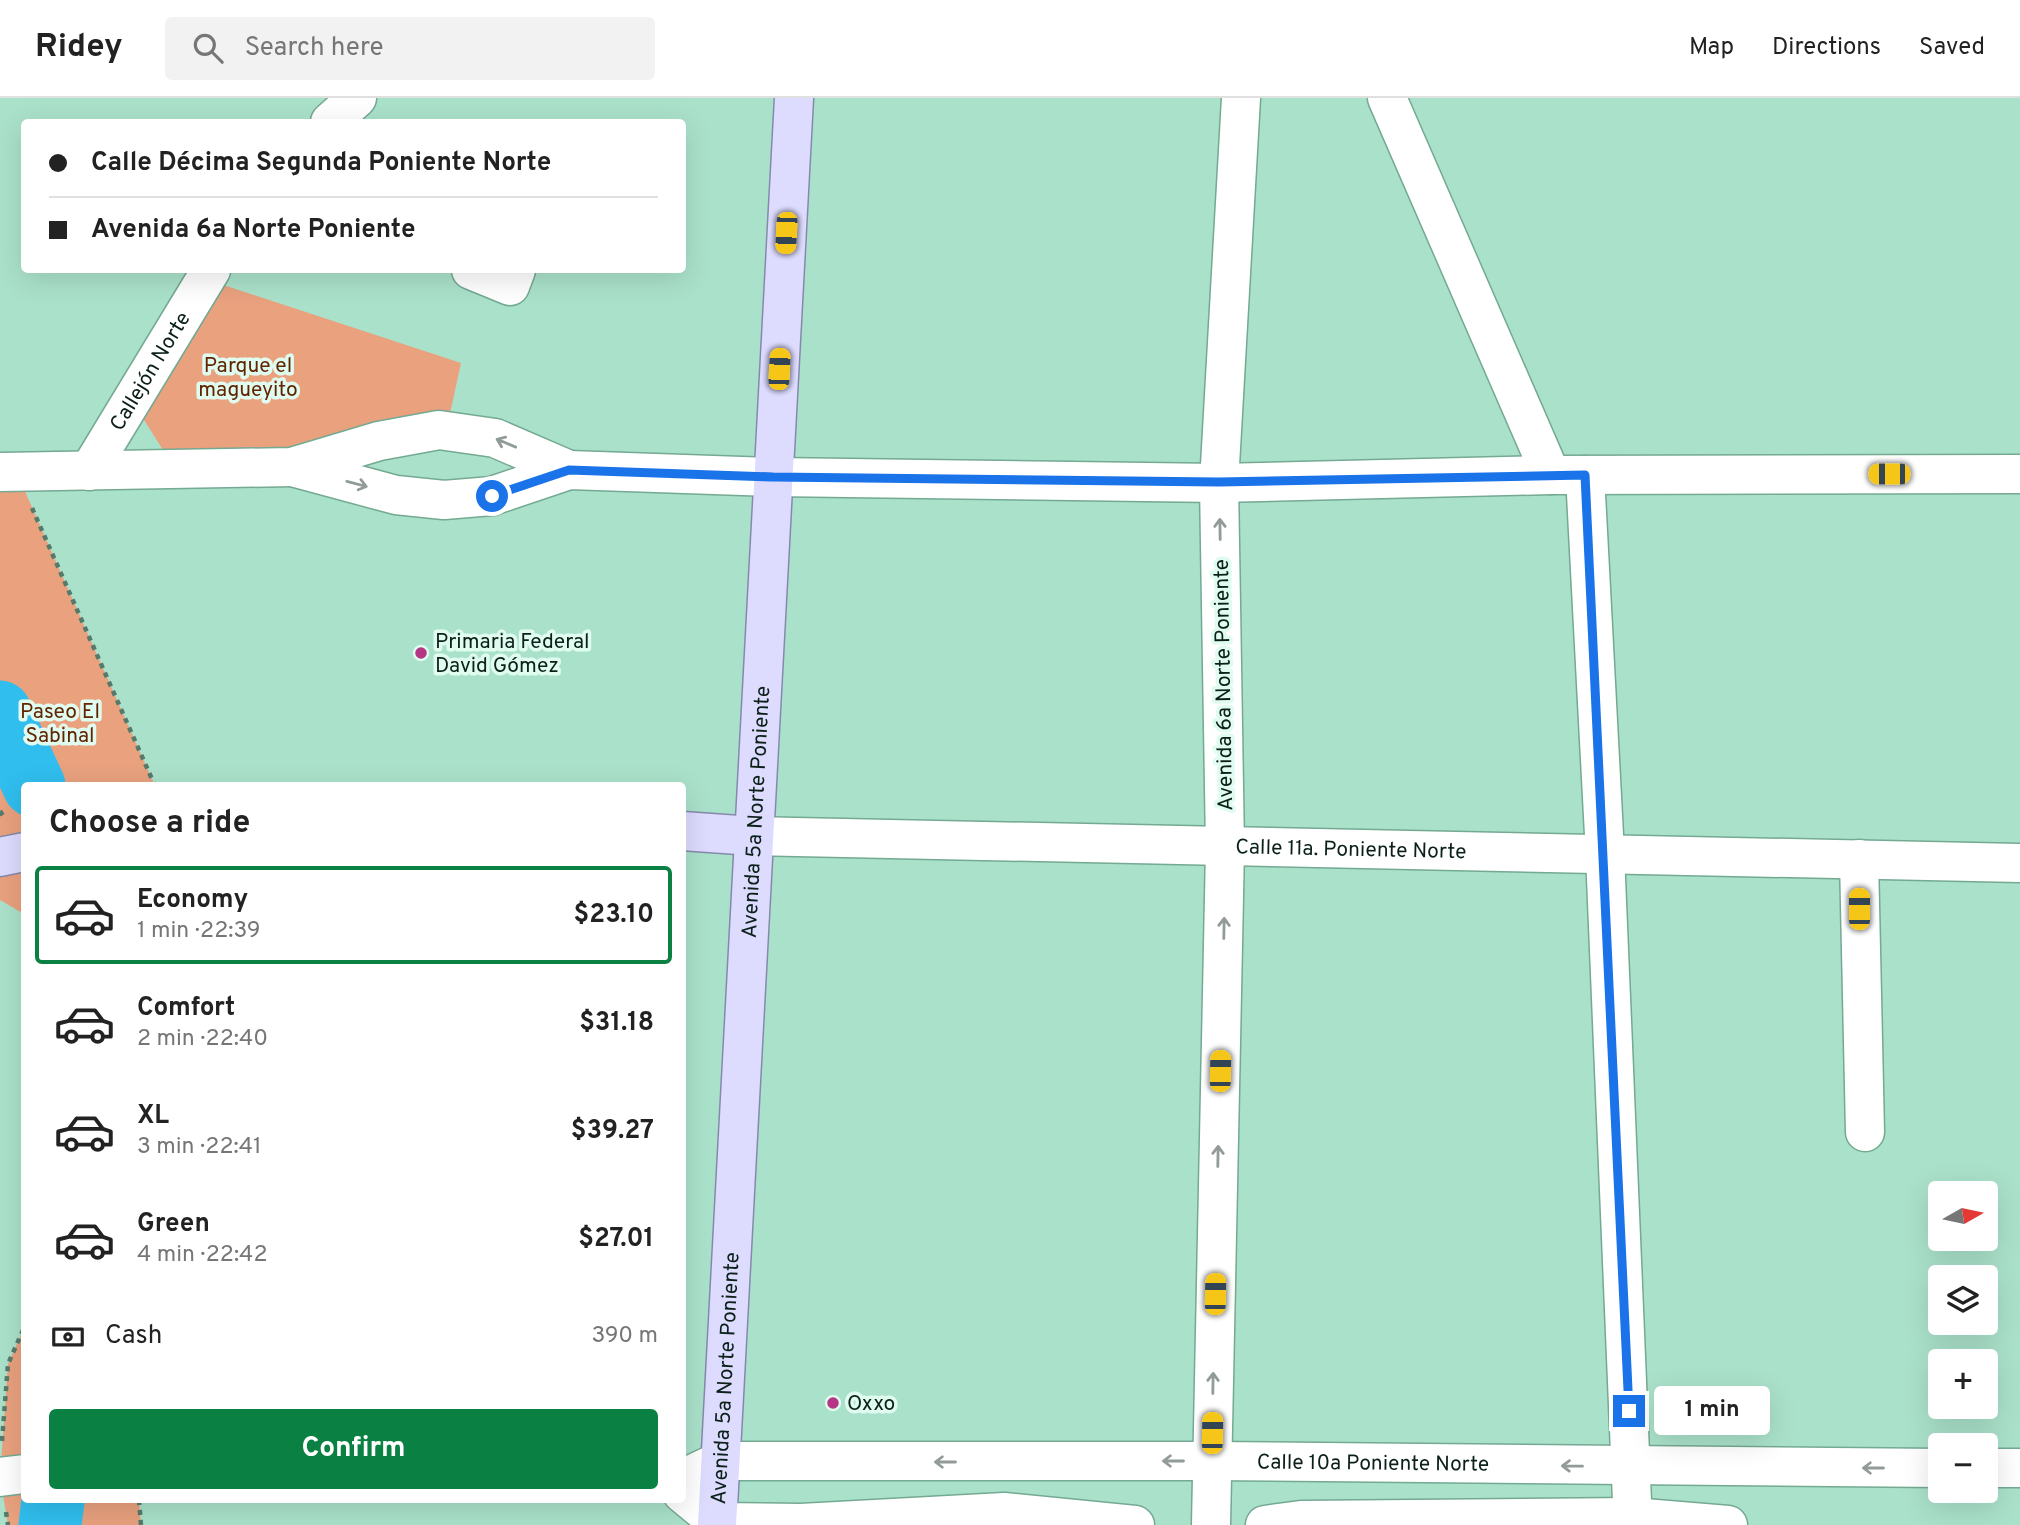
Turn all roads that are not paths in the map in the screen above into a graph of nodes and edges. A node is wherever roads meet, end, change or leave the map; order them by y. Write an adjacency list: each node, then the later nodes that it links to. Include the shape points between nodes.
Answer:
1 (357, 98): 5 (street)
2 (794, 98): 15 (main road, Avenida 5a Norte Poniente)
3 (1241, 98): 16 (street, Avenida 6a Norte Poniente)
4 (1387, 98): 14 (street)
5 (333, 119)
6 (209, 273): 11 (street, Callejón Norte)
7 (478, 273): 8 (street, via 510,286)
8 (515, 273)
9 (292, 467): 10 (street, one-way to 10, via 396,495 444,500 492,496); 10 (street, one-way to 9, via 495,438 439,430 379,441); 11 (street)
10 (569, 470): 15 (street)
11 (89, 471): 12 (street)
12 (6, 472)
13 (2020, 474): 14 (street)
14 (1568, 475): 16 (street); 21 (street)
15 (773, 477): 16 (street); 18 (main road, Avenida 5a Norte Poniente)
16 (1219, 482): 19 (street, Avenida 6a Norte Poniente, one-way to 16)
17 (686, 831): 18 (main road, Calle 11a. Poniente Norte)
18 (753, 836): 19 (street, Calle 11a. Poniente Norte); 26 (main road, Avenida 5a Norte Poniente)
19 (1225, 848): 21 (street, Calle 11a. Poniente Norte); 27 (street, Avenida 6a Norte Poniente, one-way to 19)
20 (21, 853): 22 (main road)
21 (1605, 854): 23 (street, Calle 11a. Poniente Norte); 28 (street)
22 (0, 857)
23 (1859, 859): 24 (street, Calle 11a. Poniente Norte); 25 (street)
24 (2020, 863)
25 (1865, 1132)
26 (720, 1461): 27 (street, Calle 10a Poniente Norte, one-way to 26); 32 (street, Calle 10a Poniente Norte); 35 (main road, Avenida 5a Norte Poniente)
27 (1211, 1461): 28 (street, Calle 10a Poniente Norte, one-way to 27); 37 (street, Avenida 6a Norte Poniente)
28 (1632, 1467): 29 (street, Calle 10a Poniente Norte, one-way to 28); 34 (street)
29 (1928, 1468)
30 (1998, 1468): 31 (street)
31 (2020, 1468)
32 (686, 1477)
33 (686, 1496): 35 (street)
34 (1633, 1521): 38 (street, via 1301,1520); 39 (street)
35 (717, 1523): 36 (street, via 1004,1512)
36 (1135, 1525)
37 (1211, 1525)
38 (1265, 1525)
39 (1728, 1525)

